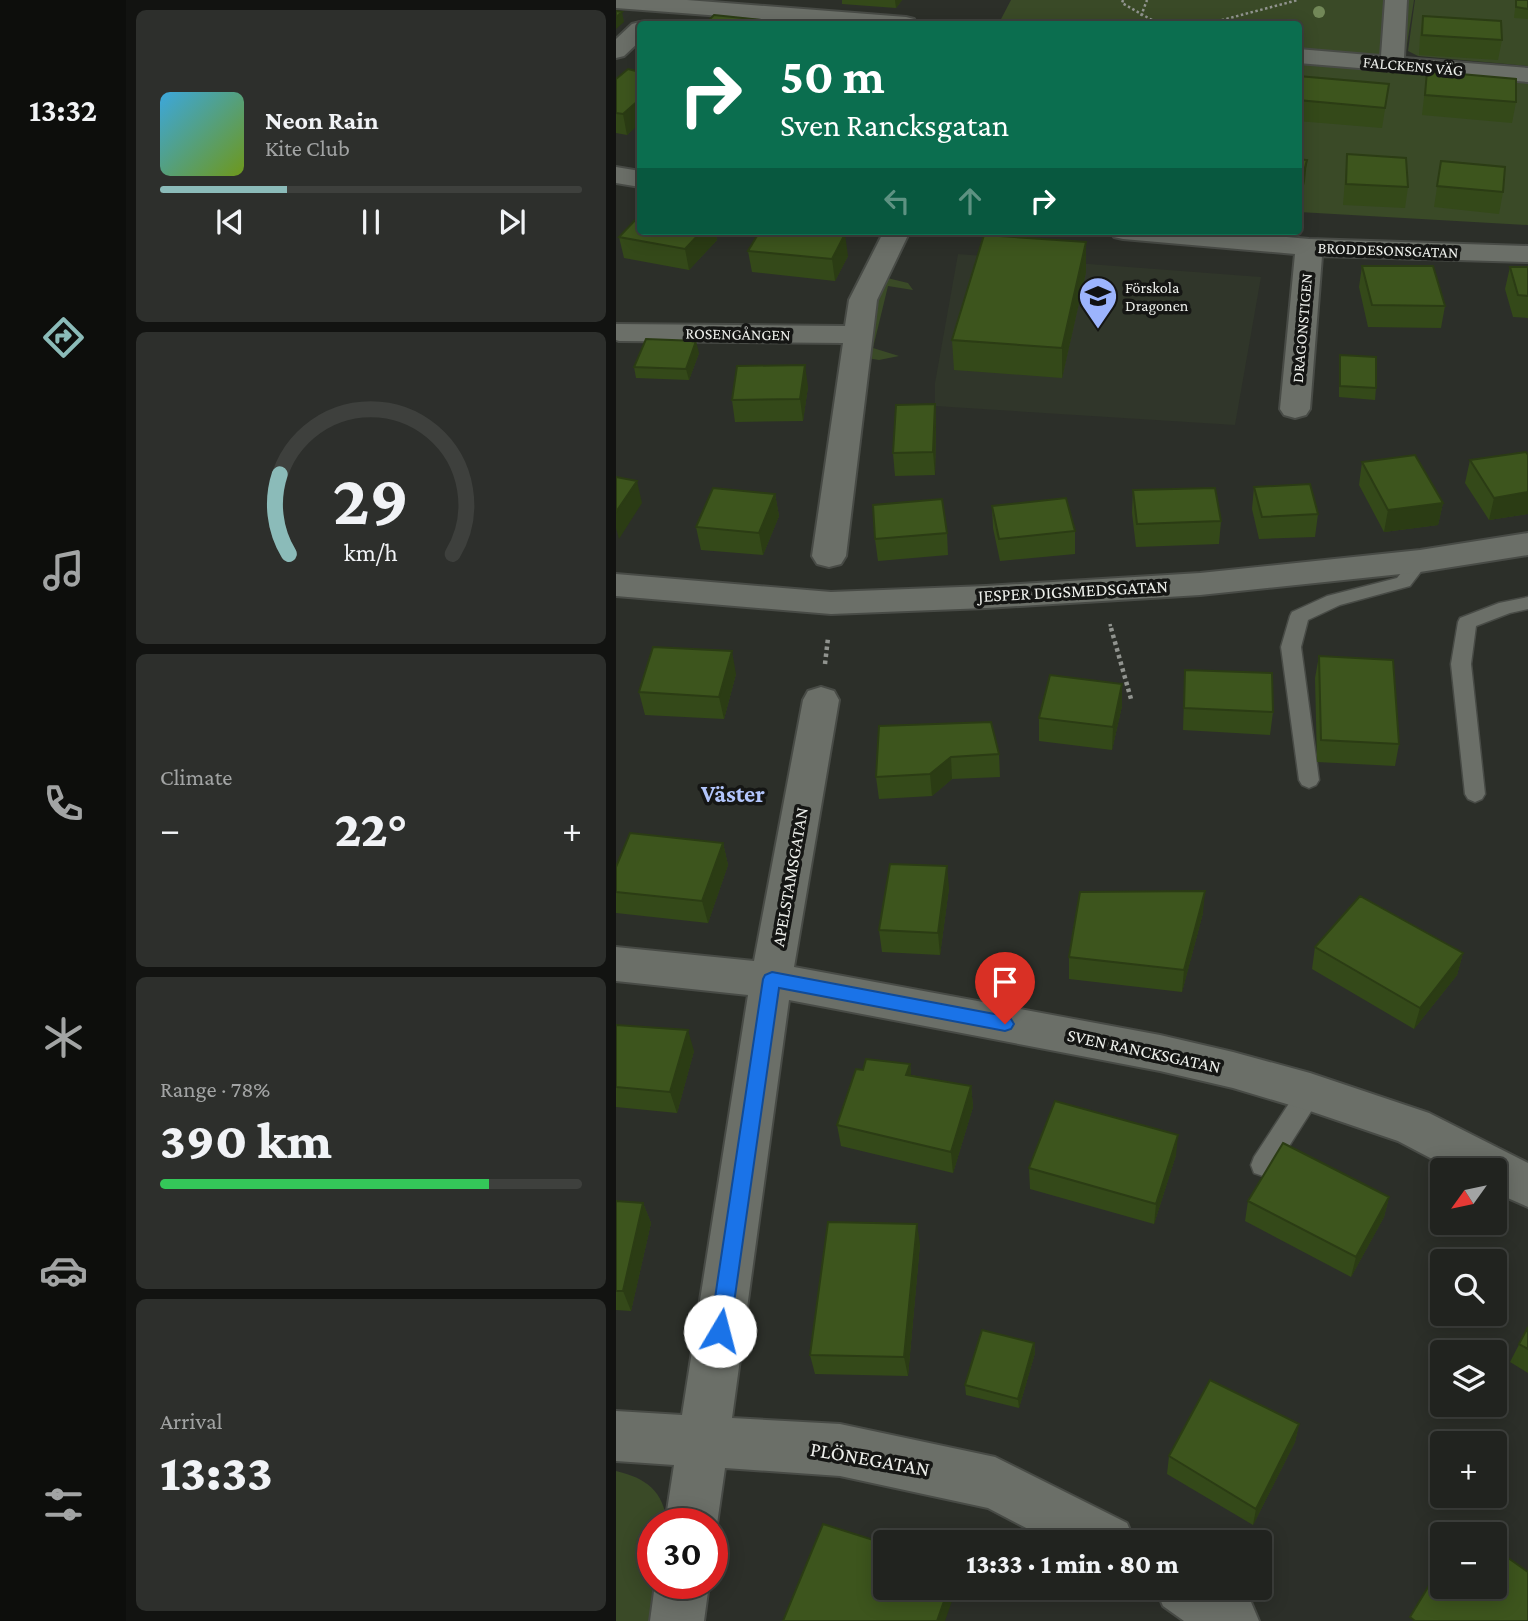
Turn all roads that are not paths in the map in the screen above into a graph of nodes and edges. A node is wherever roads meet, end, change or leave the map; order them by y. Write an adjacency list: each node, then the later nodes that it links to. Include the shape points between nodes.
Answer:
1 (1396, 0): 9 (street)
2 (616, 1): 3 (street)
3 (665, 5): 4 (street); 5 (street)
4 (648, 21)
5 (868, 21)
6 (637, 32): 7 (street)
7 (616, 51)
8 (1302, 56): 9 (street, FALCKENS VÄG)
9 (1392, 64): 10 (street, FALCKENS VÄG)
10 (1528, 75)
11 (616, 175): 12 (street)
12 (637, 178)
13 (895, 235): 18 (street, via 863,300)
14 (1170, 235): 15 (street, BRODDESONSGATAN)
15 (1309, 247): 16 (street, BRODDESONSGATAN); 19 (street, DRAGONSTIGEN)
16 (1528, 254)
17 (619, 332): 18 (street, ROSENGÅNGEN)
18 (857, 335): 21 (street)
19 (1295, 409)
20 (1528, 544): 22 (street, JESPER DIGSMEDSGATAN)
21 (829, 556)
22 (1420, 561): 23 (street, JESPER DIGSMEDSGATAN, via 1200,584 831,603); 26 (lane, via 1403,582 1334,600 1299,616 1291,647)
23 (616, 585)
24 (1528, 603): 27 (lane, via 1467,622 1461,664)
25 (821, 700): 29 (street, APELSTAMSGATAN)
26 (1309, 780)
27 (1475, 794)
28 (616, 964): 29 (street, SVEN RANCKSGATAN)
29 (772, 979): 30 (street, SVEN RANCKSGATAN, via 1160,1053); 34 (street, APELSTAMSGATAN)
30 (1310, 1092): 31 (lane); 32 (street, SVEN RANCKSGATAN, via 1413,1127)
31 (1263, 1165)
32 (1528, 1186)
33 (616, 1436): 34 (street, PLÖNEGATAN)
34 (704, 1440): 35 (street, APELSTAMSGATAN); 36 (street, PLÖNEGATAN, via 840,1450 995,1483)
35 (693, 1508)
36 (1085, 1530)
37 (680, 1599): 39 (street)
38 (1201, 1600): 40 (street)
39 (677, 1621)
40 (1232, 1621)

